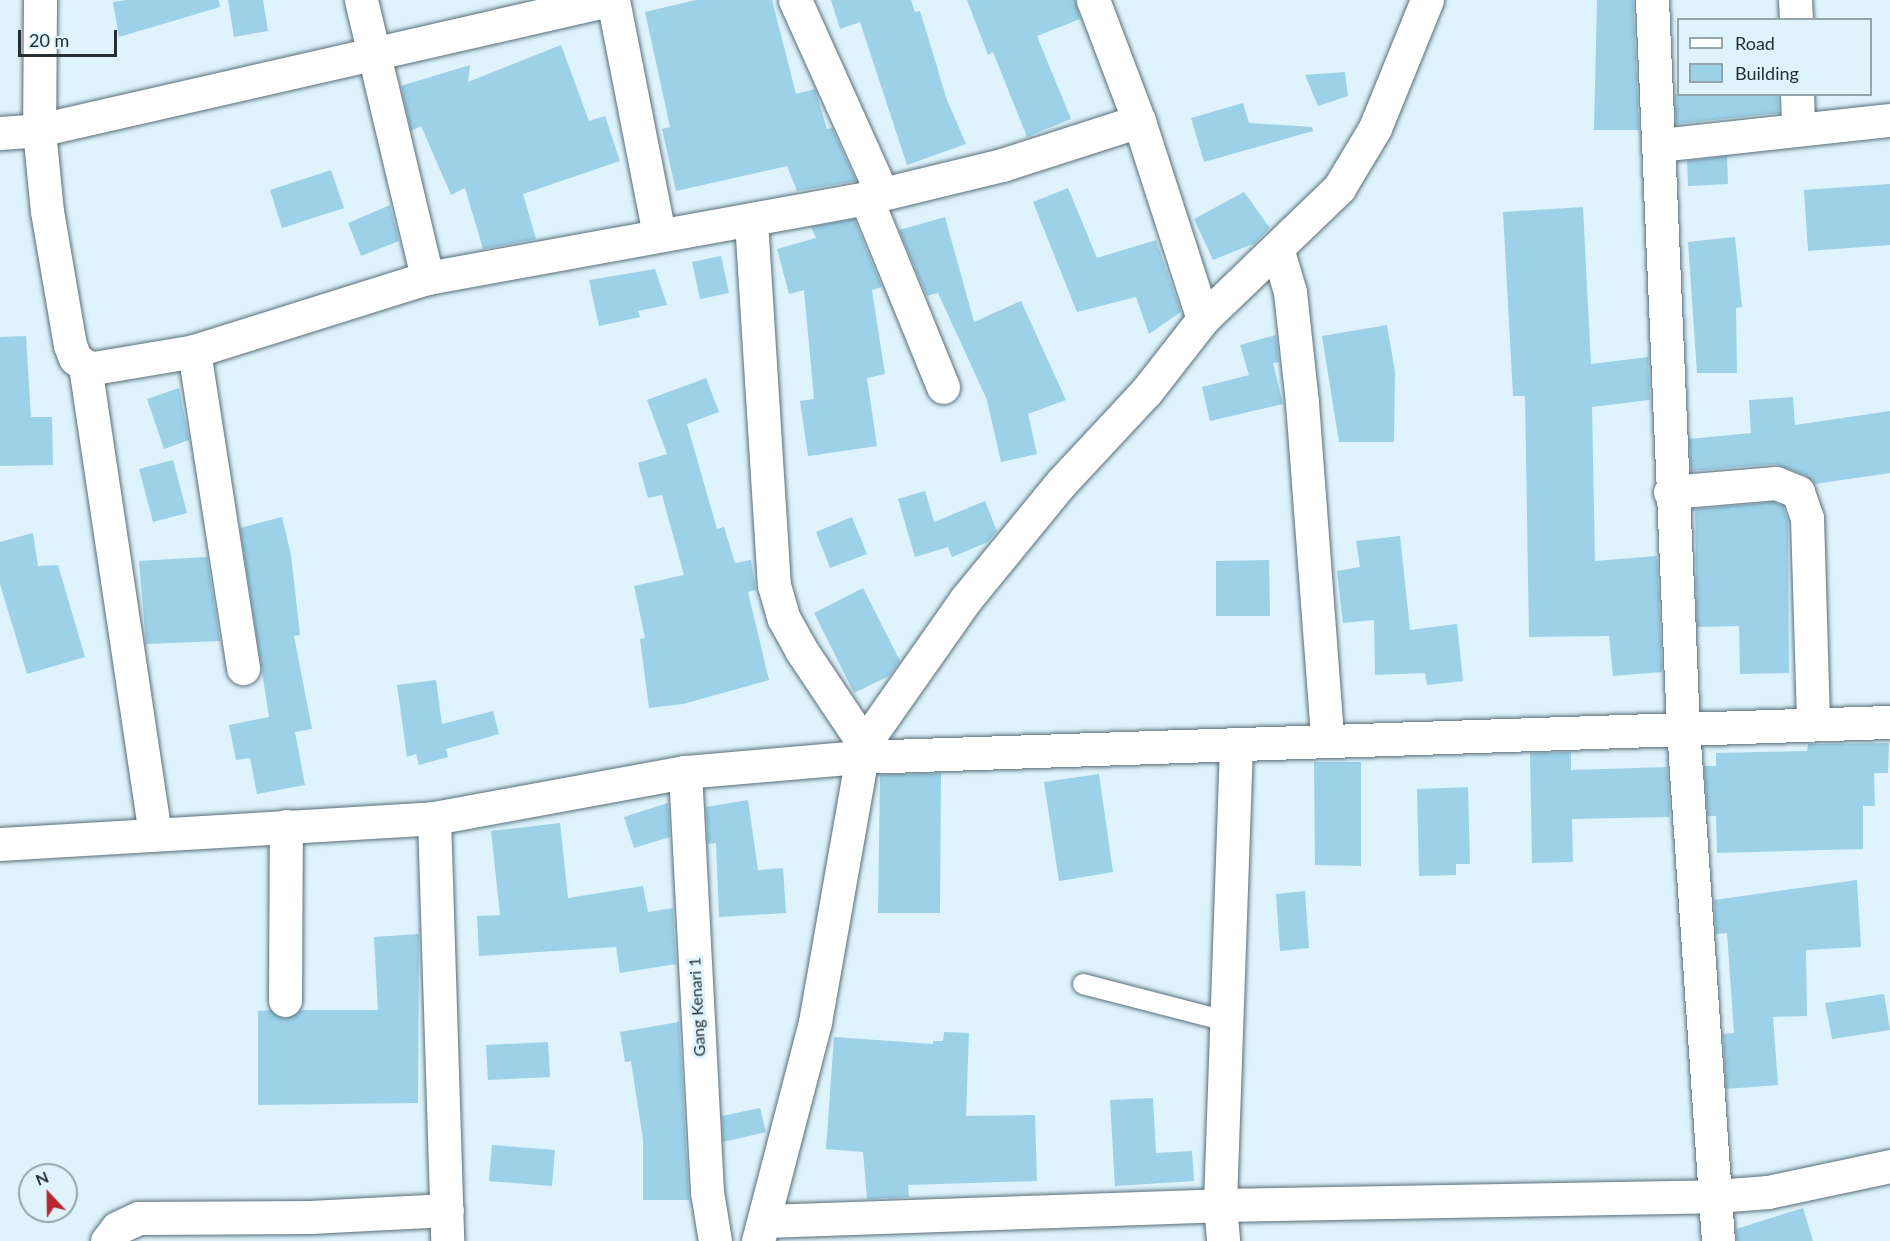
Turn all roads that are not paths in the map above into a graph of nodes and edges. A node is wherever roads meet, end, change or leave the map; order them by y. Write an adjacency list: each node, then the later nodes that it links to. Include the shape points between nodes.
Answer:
1 (40, 0): 15 (street)
2 (361, 0): 10 (street)
3 (611, 0): 10 (street); 20 (street)
4 (795, 0): 18 (street)
5 (1093, 0): 13 (street)
6 (1427, 0): 21 (street, via 1375,128 1357,160 1339,188)
7 (1652, 0): 17 (street)
8 (1795, 0): 9 (street)
9 (1796, 18)
10 (374, 56): 15 (street); 22 (street)
11 (1797, 96): 14 (street)
12 (1890, 120): 14 (street)
13 (1139, 121): 18 (street, via 1002,165); 23 (street)
14 (1798, 129): 17 (street)
15 (39, 130): 16 (street); 25 (street, via 47,211 70,345 75,358)
16 (0, 134)
17 (1659, 145): 27 (street)
18 (874, 196): 19 (street); 26 (street)
19 (751, 221): 20 (street); 34 (street, via 774,585 784,619)
20 (659, 234): 22 (street)
21 (1277, 248): 23 (street); 32 (street, via 1290,292 1302,403)
22 (427, 278): 24 (street)
23 (1203, 319): 34 (street, via 1146,392 1061,483 966,599)
24 (194, 351): 25 (street); 28 (street)
25 (85, 366): 38 (street)
26 (943, 387)
27 (1670, 492): 30 (street, via 1776,483 1798,492 1807,518); 31 (street)
28 (243, 668)
29 (1890, 722): 30 (street)
30 (1813, 724): 31 (street)
31 (1683, 728): 32 (street); 44 (street)
32 (1327, 739): 33 (street)
33 (1236, 745): 34 (street); 42 (street)
34 (862, 750): 35 (street); 48 (street, via 815,1022)
35 (685, 772): 36 (street); 50 (street, Gang Kenari 1, via 706,1181)
36 (434, 818): 37 (street); 46 (street)
37 (286, 826): 38 (street); 41 (street)
38 (155, 832): 39 (street)
39 (0, 844)
40 (1083, 984): 42 (lane)
41 (285, 1000)
42 (1226, 1022): 45 (street)
43 (1890, 1166): 44 (street, via 1768,1191)
44 (1716, 1196): 45 (street); 52 (street)
45 (1220, 1206): 48 (street); 51 (street)
46 (447, 1226): 47 (street)
47 (311, 1229): 49 (street, via 138,1218 117,1228)
48 (762, 1231)
49 (107, 1241)
50 (715, 1241)
51 (1223, 1241)
52 (1718, 1241)

